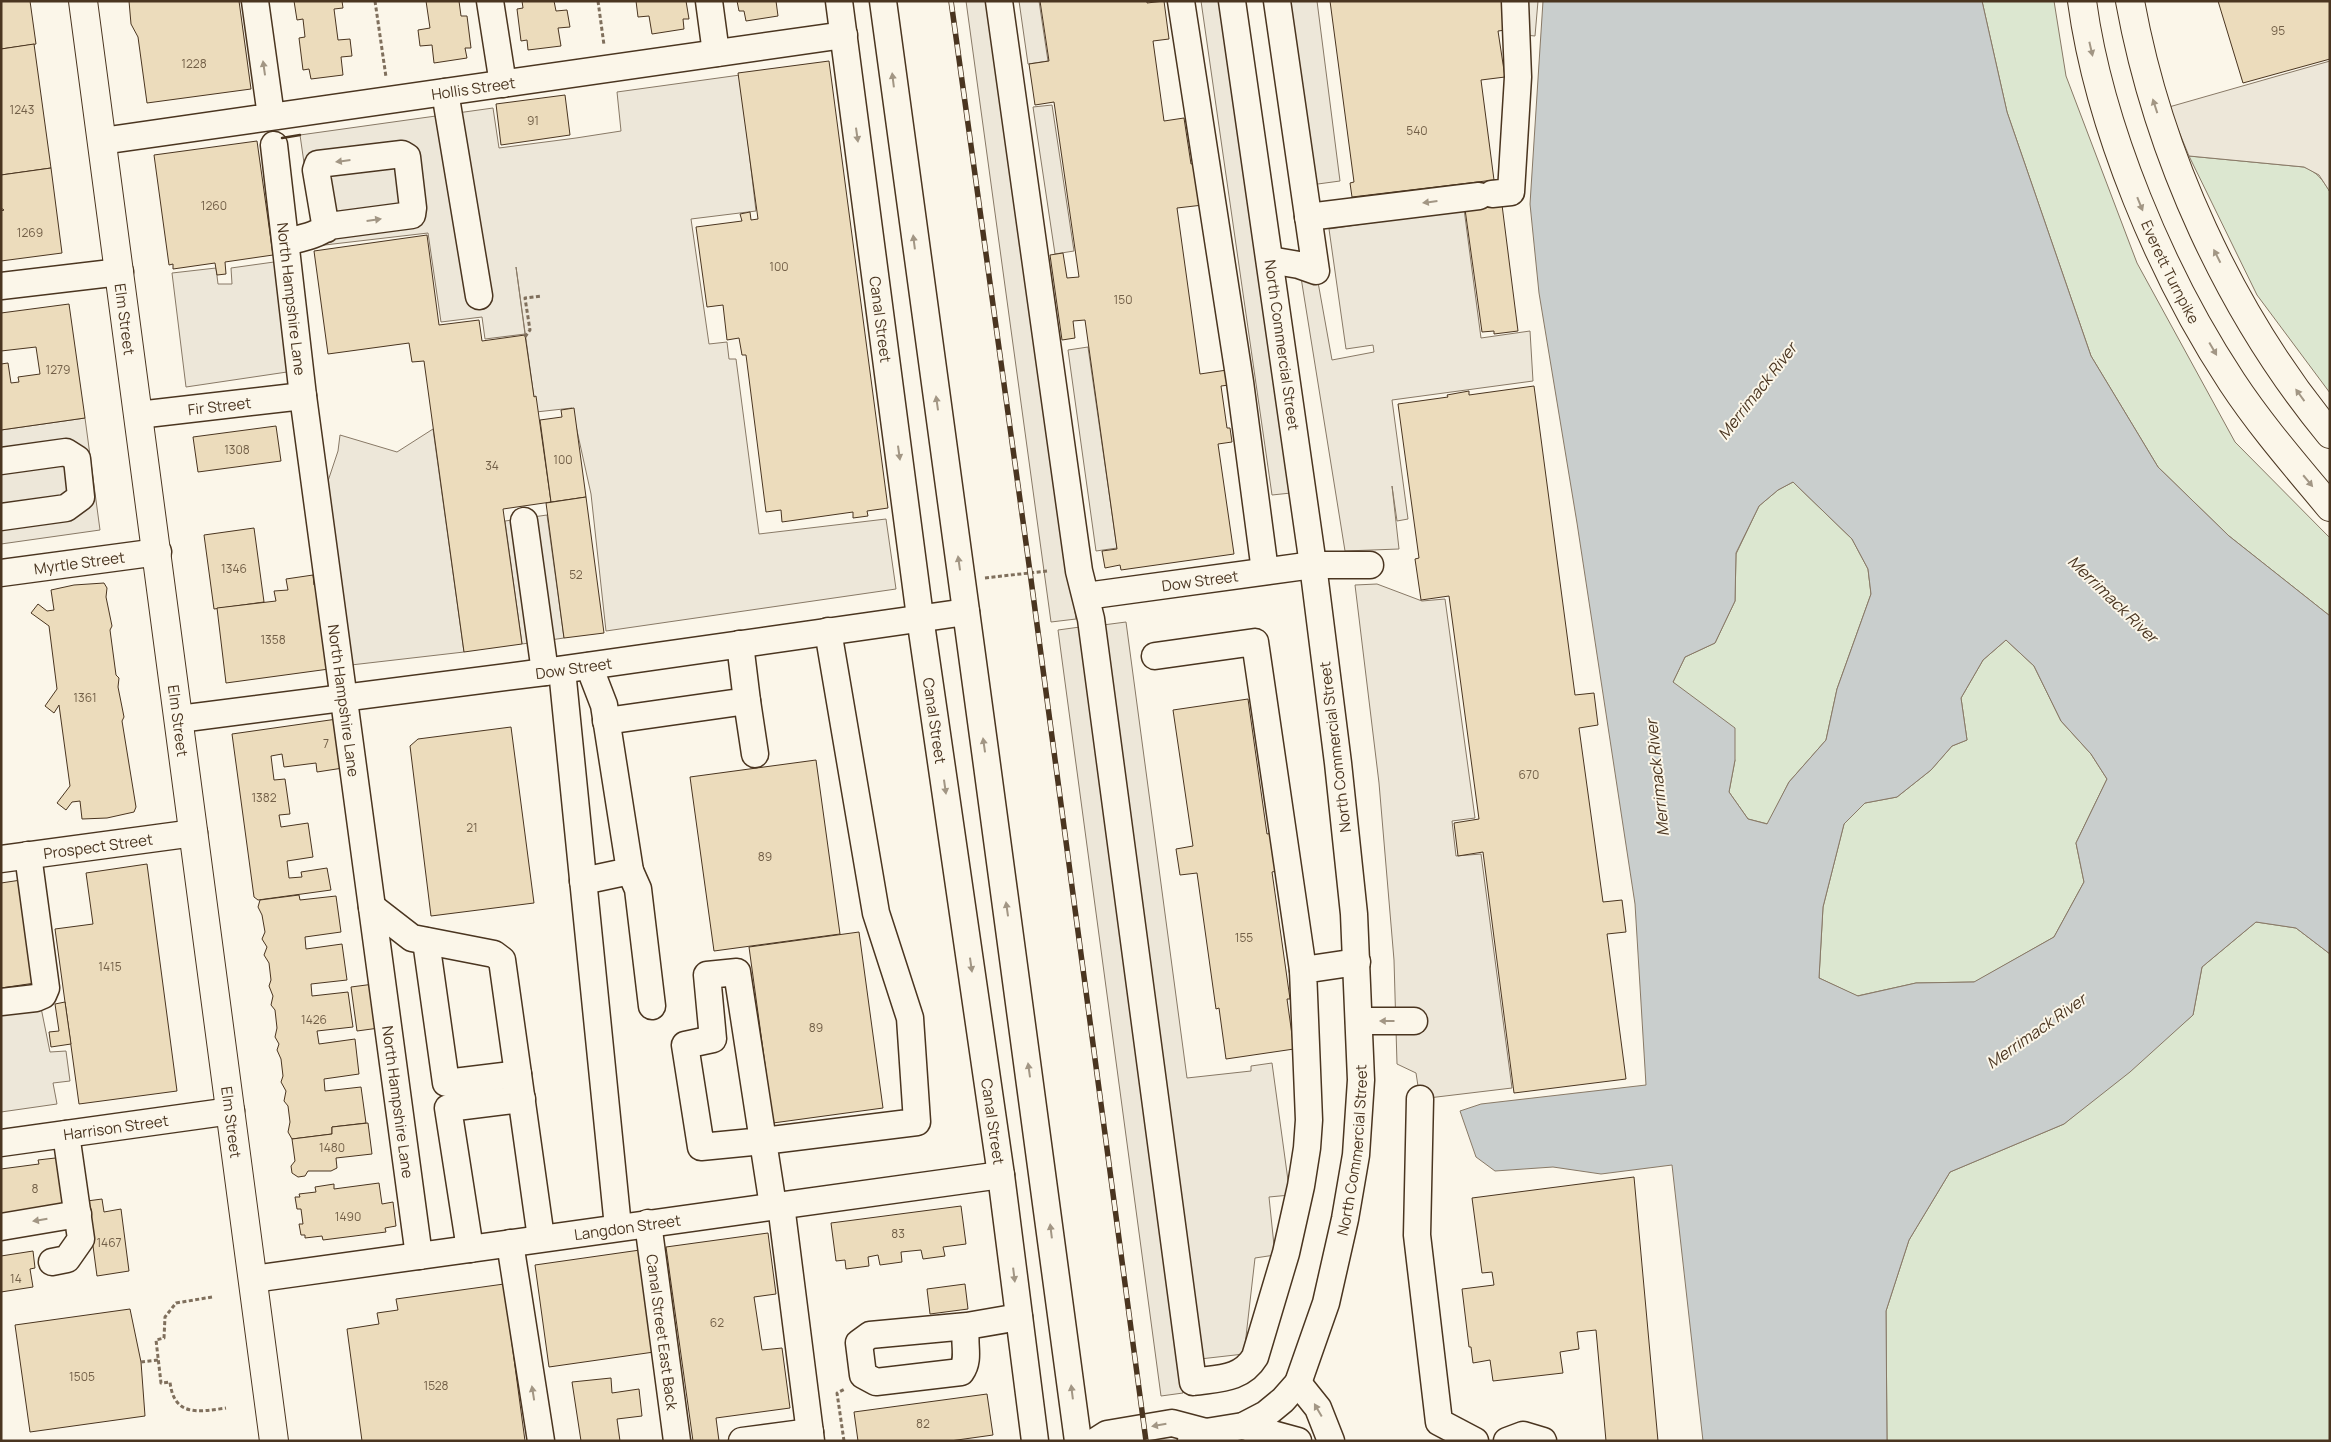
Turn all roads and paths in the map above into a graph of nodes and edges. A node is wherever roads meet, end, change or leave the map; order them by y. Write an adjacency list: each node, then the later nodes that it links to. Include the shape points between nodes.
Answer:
1 (83, 1): 23 (main road, Elm Street)
2 (255, 1): 22 (street, one-way to 2)
3 (375, 1): 19 (path)
4 (490, 1): 20 (street)
5 (598, 1): 17 (path)
6 (709, 1): 18 (street)
7 (839, 1): 16 (street, Canal Street)
8 (883, 1): 51 (street, one-way to 8)
9 (999, 1): 50 (street, via 1044,327)
10 (1181, 1): 47 (street, via 1240,382)
11 (1232, 1): 26 (street, North Commercial Street)
12 (1277, 1): 25 (street)
13 (1515, 1): 27 (street, one-way to 27, via 1518,77 1494,194)
14 (2082, 1): 40 (main road, Everett Turnpike, one-way to 40, via 2100,89 2125,166 2155,240 2232,381 2279,446)
15 (2130, 1): 38 (main road, one-way to 15, via 2287,377 2258,331 2188,196 2149,86)
16 (844, 35): 18 (street, Hollis Street); 52 (street, Canal Street, one-way to 52)
17 (604, 51)
18 (716, 53): 20 (street, Hollis Street)
19 (386, 79)
20 (502, 84): 21 (street, Hollis Street)
21 (445, 92): 22 (street, Hollis Street); 33 (street)
22 (271, 116): 23 (street, Hollis Street)
23 (102, 141): 31 (main road, Elm Street)
24 (274, 145): 29 (street, North Hampshire Lane)
25 (1301, 167): 26 (street); 27 (street)
26 (1258, 172): 30 (street, North Commercial Street)
27 (1308, 217): 30 (street, via 1316,271)
28 (326, 229): 29 (street)
29 (286, 242): 36 (street, North Hampshire Lane)
30 (1270, 260): 44 (street, North Commercial Street)
31 (120, 272): 32 (street); 37 (main road, Elm Street)
32 (1, 286)
33 (479, 296)
34 (542, 296): 35 (path, via 526,298 530,330)
35 (526, 337)
36 (303, 396): 37 (street, Fir Street); 58 (street, North Hampshire Lane)
37 (138, 415): 43 (main road, Elm Street)
38 (2330, 434)
39 (1, 461): 41 (street, via 66,452 77,459 81,497 66,508)
40 (2330, 507)
41 (1, 517)
42 (524, 521): 57 (street)
43 (158, 552): 48 (street, Myrtle Street); 61 (main road, Elm Street)
44 (1313, 565): 45 (street, Dow Street); 47 (street, Dow Street); 70 (street, North Commercial Street, via 1338,763)
45 (1370, 565)
46 (1047, 571): 49 (path)
47 (1265, 571): 50 (street, Dow Street)
48 (1, 573)
49 (980, 579)
50 (1086, 596): 71 (street, via 1193,1382 1233,1376 1248,1368 1255,1357 1284,1262 1301,1186 1309,1120)
51 (966, 612): 52 (street, Dow Street); 112 (street, one-way to 51)
52 (920, 618): 53 (street, Dow Street); 83 (street, Canal Street, one-way to 83)
53 (828, 631): 54 (street, Dow Street); 81 (street, via 876,913 910,1018 917,1122)
54 (740, 644): 56 (street, Dow Street); 59 (street)
55 (1155, 656): 71 (street, via 1255,642)
56 (589, 666): 57 (street, Dow Street); 60 (street)
57 (553, 671): 58 (street, Dow Street); 67 (street, via 566,705)
58 (344, 698): 61 (street, Dow Street); 68 (street, North Hampshire Lane)
59 (747, 701): 60 (street); 62 (street)
60 (605, 713): 66 (street)
61 (179, 719): 63 (main road, Elm Street)
62 (755, 754)
63 (194, 833): 64 (street, Prospect Street); 79 (main road, Elm Street)
64 (28, 855): 65 (street, Prospect Street); 72 (street, via 46,988 43,995 36,998)
65 (1, 859)
66 (630, 871): 67 (street); 73 (street, via 638,889)
67 (583, 881): 88 (street)
68 (372, 907): 69 (street, via 412,938); 92 (street, North Hampshire Lane)
69 (426, 941): 76 (street, via 494,954 502,960); 76 (street, via 446,1084)
70 (1356, 962): 71 (street); 74 (street, North Commercial Street)
71 (1303, 970)
72 (1, 1002)
73 (652, 1006)
74 (1359, 1021): 75 (street, one-way to 74); 100 (street, North Commercial Street, via 1361,1080 1353,1173 1326,1303)
75 (1414, 1021)
76 (518, 1074): 78 (street)
77 (1420, 1099): 116 (street, via 1417,1235 1440,1422)
78 (522, 1100): 89 (street); 91 (street, via 448,1108)
79 (231, 1111): 80 (street, Harrison Street); 94 (main road, Elm Street)
80 (66, 1134): 82 (street, Harrison Street); 85 (street)
81 (763, 1141): 81 (street, via 701,1147 685,1045 713,1039 707,975 737,972); 84 (street)
82 (1, 1143)
83 (1001, 1175): 84 (street, Langdon Street); 96 (street, Canal Street, one-way to 96)
84 (777, 1205): 86 (street, Langdon Street); 104 (street)
85 (78, 1214): 87 (street, one-way to 87); 93 (street, via 81,1239 68,1259)
86 (648, 1223): 88 (street, Langdon Street); 108 (street, Canal Street East Back)
87 (1, 1227)
88 (618, 1227): 89 (street, Langdon Street)
89 (541, 1238): 90 (street, Langdon Street)
90 (510, 1243): 91 (street, Langdon Street); 107 (street, one-way to 90)
91 (470, 1249): 92 (street, Langdon Street)
92 (419, 1256): 94 (street, Langdon Street)
93 (52, 1262)
94 (253, 1279): 106 (main road, Elm Street)
95 (212, 1297): 98 (path, via 176,1303 169,1310 164,1322 164,1338 156,1340)
96 (1020, 1317): 97 (street); 111 (street, Canal Street)
97 (967, 1326)
98 (158, 1360): 99 (path); 102 (path, via 161,1382 170,1382 177,1403 186,1410 198,1412)
99 (141, 1362)
100 (1298, 1383): 103 (street, North Commercial Street, via 1266,1414); 115 (street, one-way to 100, via 1318,1408)
101 (848, 1387): 110 (path, via 837,1393)
102 (226, 1408)
103 (1243, 1426): 105 (street, North Commercial Street); 114 (street)
104 (811, 1436): 109 (street)
105 (1199, 1436): 113 (street, North Commercial Street, one-way to 113, via 1172,1423 1107,1434)
106 (274, 1441)
107 (541, 1441)
108 (677, 1441)
109 (742, 1441)
110 (844, 1441)
111 (1035, 1441)
112 (1078, 1441)
113 (1096, 1441)
114 (1298, 1441)
115 (1331, 1441)
116 (1475, 1441)
117 (1507, 1441): 118 (street, via 1523,1435)
118 (1543, 1441)

